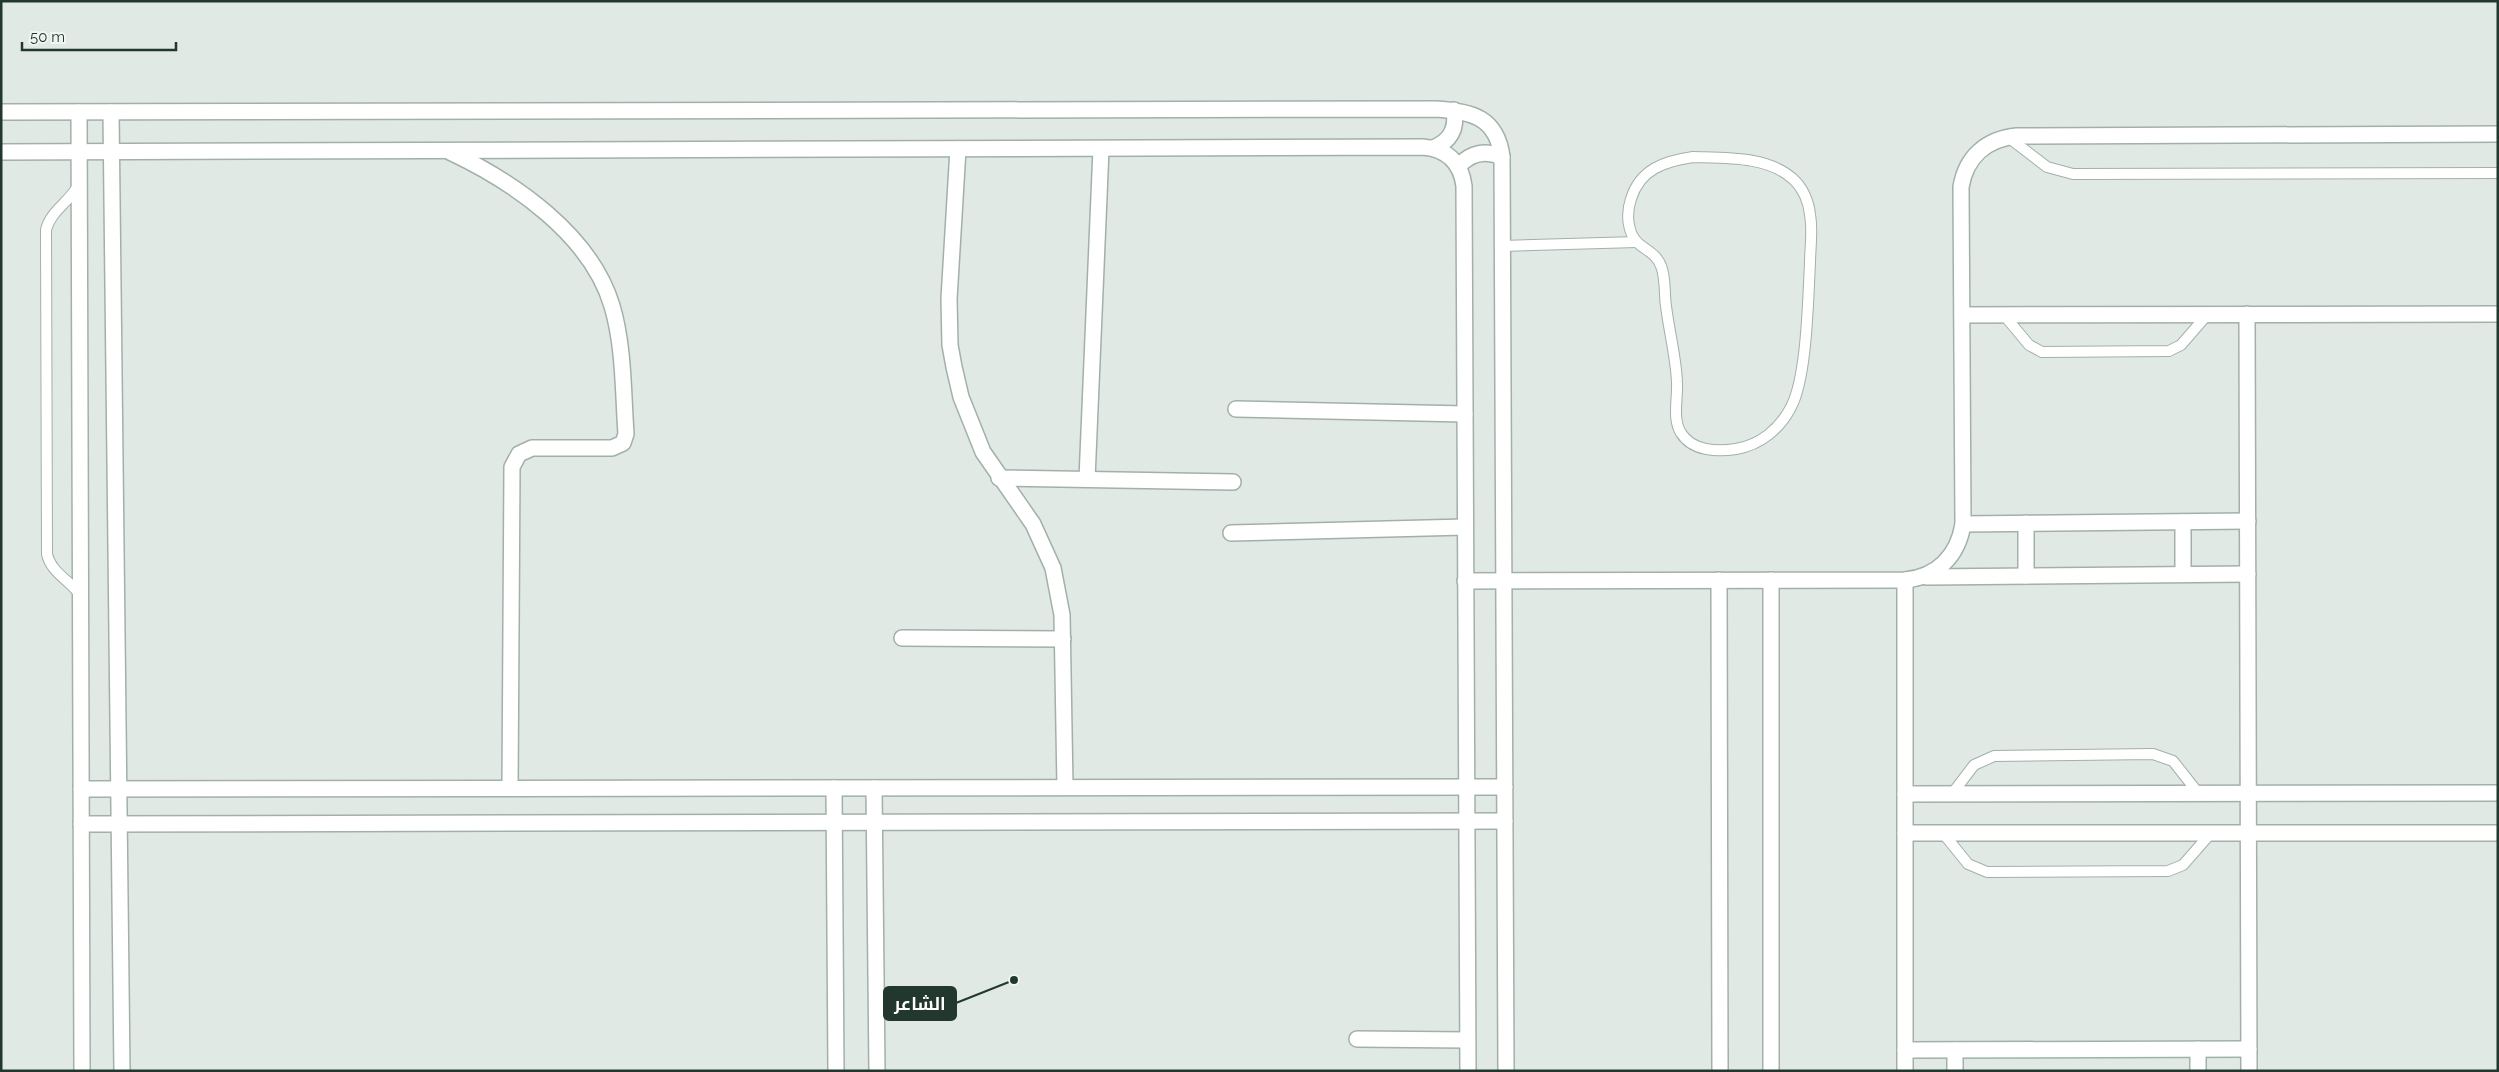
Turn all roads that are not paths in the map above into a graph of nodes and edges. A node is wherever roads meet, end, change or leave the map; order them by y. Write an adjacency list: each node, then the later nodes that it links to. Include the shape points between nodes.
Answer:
1 (1454, 110): 4 (street); 7 (street, via 1456,118 1452,134); 14 (street, via 1468,112 1490,127 1497,138)
2 (1, 112): 3 (street)
3 (79, 112): 4 (street); 11 (street)
4 (111, 112): 12 (street)
5 (2498, 134): 6 (street)
6 (2008, 137): 16 (lane, via 2047,167 2073,174); 22 (street, via 1979,150 1966,167 1963,177)
7 (1433, 148): 9 (street); 15 (street, via 1443,152)
8 (958, 149): 9 (street); 10 (street); 27 (street, via 949,300 950,345 960,397 983,452)
9 (1101, 149): 28 (street)
10 (447, 150): 12 (street); 52 (street, via 505,182 543,210 563,230 599,273 612,307 619,343 626,434 623,443 612,448 532,448 519,454 512,467)
11 (79, 151): 12 (street); 13 (street); 17 (street)
12 (112, 151): 51 (street)
13 (1, 152)
14 (1502, 158): 15 (street, via 1479,153); 19 (street)
15 (1458, 166): 26 (street, via 1464,186)
16 (2498, 173)
17 (79, 183): 45 (street); 45 (lane, via 68,201 50,219 46,230 47,554 55,571)
18 (1637, 242): 18 (lane, via 1629,223 1630,200 1641,179 1670,160 1709,157 1772,166 1794,180 1802,191 1811,216 1811,232 1807,316 1800,371 1793,404 1784,419 1764,439 1737,449 1722,450 1694,446 1681,434 1676,418 1676,373 1662,268 1652,252); 19 (lane)
19 (1502, 246): 44 (street)
20 (2247, 314): 21 (street); 24 (street); 30 (street)
21 (2498, 314)
22 (1962, 315): 23 (street); 33 (street)
23 (2004, 315): 24 (street); 24 (lane, via 2029,345 2050,353 2170,351 2181,345)
24 (2207, 315)
25 (1236, 409): 26 (street)
26 (1465, 414): 34 (street)
27 (999, 478): 28 (street); 47 (street, via 1033,524 1044,546 1059,591)
28 (1087, 479): 29 (street)
29 (1233, 482)
30 (2248, 521): 31 (street); 37 (street)
31 (2183, 522): 32 (street); 36 (street)
32 (2026, 523): 33 (street); 38 (street)
33 (1963, 524): 39 (street, via 1951,556 1943,565)
34 (1465, 527): 35 (street); 43 (street)
35 (1231, 533)
36 (2184, 574): 37 (street); 38 (street)
37 (2248, 574): 60 (street)
38 (2026, 576): 39 (street)
39 (1922, 577): 42 (street)
40 (1719, 580): 41 (street); 44 (street); 84 (street)
41 (1770, 580): 42 (street); 85 (street)
42 (1905, 580): 57 (street)
43 (1465, 581): 44 (street); 49 (street)
44 (1504, 581): 50 (street)
45 (80, 595): 55 (street)
46 (902, 638): 47 (street)
47 (1063, 638): 48 (street)
48 (1065, 787): 49 (street); 54 (street)
49 (1466, 787): 50 (street); 61 (street)
50 (1505, 787): 62 (street)
51 (119, 788): 52 (street); 55 (street); 66 (street)
52 (510, 788): 53 (street)
53 (834, 788): 54 (street); 63 (street)
54 (874, 788): 64 (street)
55 (81, 789): 65 (street)
56 (2498, 793): 60 (street)
57 (1905, 794): 58 (street); 68 (street)
58 (1952, 794): 59 (street); 59 (lane, via 1974,765 1994,756 2154,754 2173,761)
59 (2199, 794): 60 (street)
60 (2248, 794): 71 (street)
61 (1467, 821): 62 (street); 64 (street); 73 (street)
62 (1505, 821): 83 (street)
63 (834, 822): 64 (street); 66 (street); 80 (street)
64 (875, 822): 81 (street)
65 (81, 824): 66 (street); 78 (street)
66 (119, 824): 79 (street)
67 (2498, 832): 71 (street)
68 (1905, 833): 69 (street); 76 (street)
69 (1943, 833): 70 (street); 70 (lane, via 1973,868 1987,872 2176,869)
70 (2211, 833): 71 (street)
71 (2248, 833): 75 (street)
72 (1357, 1039): 73 (street)
73 (1468, 1040): 82 (street)
74 (2198, 1049): 75 (street); 77 (street); 88 (street)
75 (2249, 1049): 89 (street)
76 (1905, 1050): 77 (street); 86 (street)
77 (1955, 1050): 87 (street)
78 (82, 1071)
79 (122, 1071)
80 (836, 1071)
81 (877, 1071)
82 (1468, 1071)
83 (1506, 1071)
84 (1720, 1071)
85 (1771, 1071)
86 (1905, 1071)
87 (1955, 1071)
88 (2198, 1071)
89 (2249, 1071)

